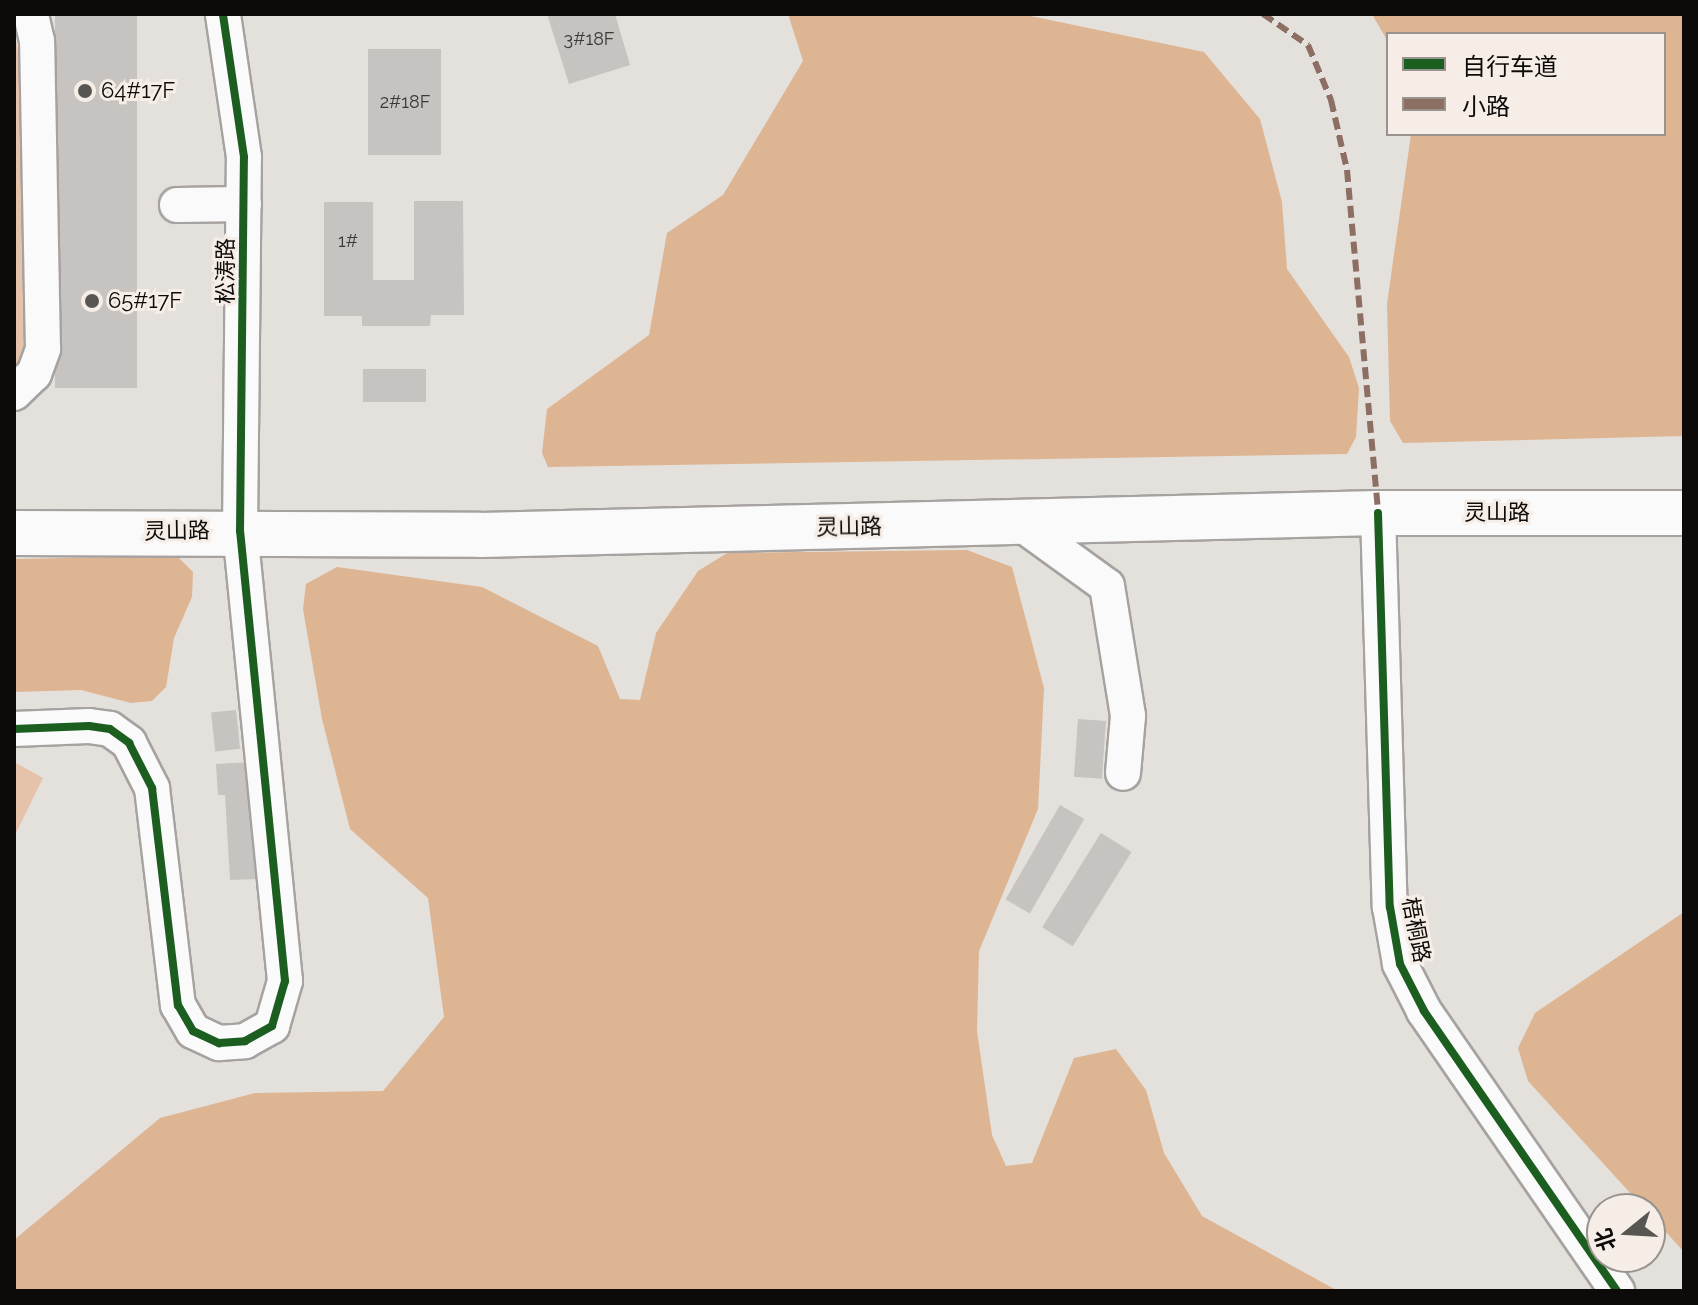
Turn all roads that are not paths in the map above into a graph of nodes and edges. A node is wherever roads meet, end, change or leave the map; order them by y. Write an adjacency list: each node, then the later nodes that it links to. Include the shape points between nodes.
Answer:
1 (31, 14): 5 (street, via 37,41 43,349 34,374)
2 (223, 14): 3 (street, 松涛路, via 236,79)
3 (244, 204): 4 (street); 9 (street, 松涛路)
4 (177, 205)
5 (14, 393)
6 (1378, 513): 7 (highway, 灵山路); 8 (highway, 灵山路); 13 (street, 梧桐路, via 1390,907 1400,964 1424,1011)
7 (1684, 513)
8 (1020, 523): 9 (highway, 灵山路, via 480,535); 12 (street, via 1107,586 1128,716)
9 (240, 531): 10 (highway, 灵山路); 11 (street, 松涛路, via 285,981 272,1026 245,1041 219,1043 193,1031 178,1005 152,788 129,743 110,729 89,726)
10 (14, 533)
11 (14, 729)
12 (1123, 773)
13 (1617, 1291)

